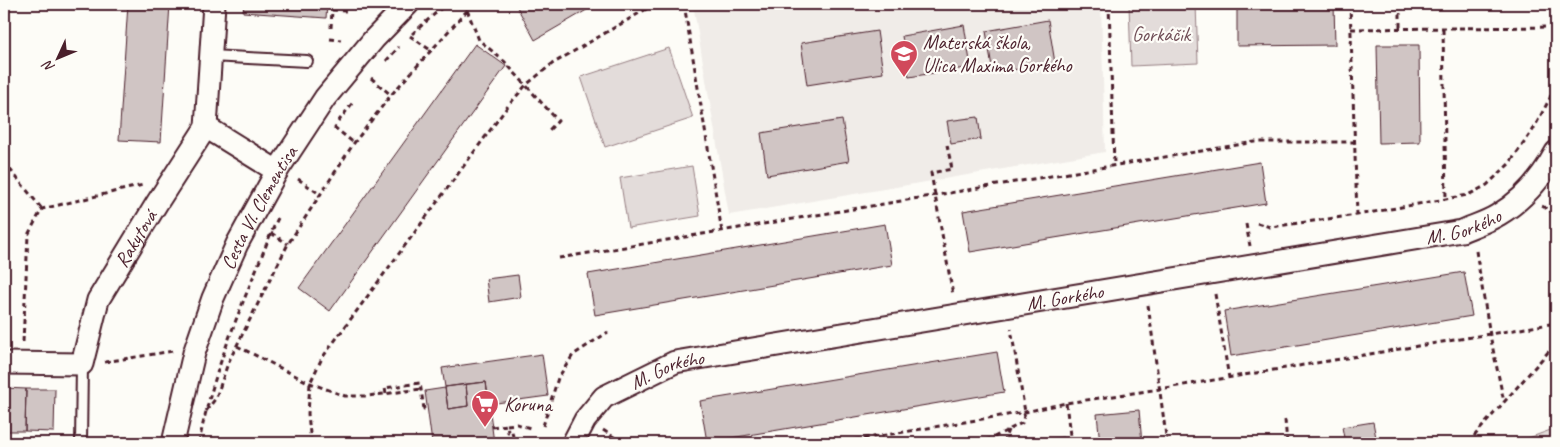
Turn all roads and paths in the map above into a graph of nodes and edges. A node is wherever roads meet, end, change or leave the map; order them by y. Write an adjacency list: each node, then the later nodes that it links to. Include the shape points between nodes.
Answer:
1 (214, 4): 21 (street)
2 (354, 4): 13 (path, via 346,11 332,10)
3 (408, 4): 41 (street, Cesta Vl. Clementisa, via 325,98)
4 (446, 4): 17 (path)
5 (473, 4): 11 (path)
6 (655, 4): 28 (path, via 552,64)
7 (684, 4): 56 (path)
8 (1109, 4): 40 (path)
9 (1350, 4): 15 (path)
10 (1400, 4): 16 (path)
11 (466, 10): 20 (path); 28 (path, via 479,40)
12 (1556, 27): 14 (path)
13 (331, 28)
14 (1444, 28): 16 (path); 48 (path)
15 (1351, 29): 16 (path); 35 (path)
16 (1400, 29)
17 (410, 36): 20 (path); 23 (path)
18 (330, 39): 19 (path)
19 (341, 40)
20 (432, 51): 29 (path)
21 (211, 56): 22 (lane); 31 (street)
22 (307, 61)
23 (384, 64)
24 (377, 71): 26 (path)
25 (1556, 76): 48 (path, via 1550,98 1534,130 1509,164 1488,185 1468,195)
26 (371, 78): 27 (path); 29 (path)
27 (365, 85)
28 (526, 85): 33 (path, via 558,121); 83 (path, via 322,358)
29 (391, 95): 36 (path)
30 (355, 99): 32 (path)
31 (206, 126): 41 (street); 43 (street, Rakytová)
32 (334, 127): 34 (path); 36 (path)
33 (549, 130)
34 (328, 135)
35 (1355, 142): 40 (path, via 1255,142); 52 (path)
36 (354, 143): 46 (path)
37 (947, 145): 47 (path, via 952,169 932,173)
38 (1556, 152): 68 (street, M. Gorkého, via 1526,195 1497,216 1462,231)
39 (4, 162): 50 (path)
40 (1114, 165): 47 (path)
41 (277, 171): 102 (street, Cesta Vl. Clementisa, via 237,244 213,298 194,353)
42 (303, 172): 44 (path)
43 (174, 177): 50 (path); 80 (street, Rakytová, via 98,300)
44 (298, 179): 45 (path); 46 (path)
45 (294, 187)
46 (321, 195): 58 (path)
47 (935, 195): 56 (path); 68 (path)
48 (1446, 199): 52 (path)
49 (1537, 204): 53 (path)
50 (42, 209): 79 (path, via 28,235)
51 (282, 210): 57 (path)
52 (1357, 214): 54 (path, via 1270,227)
53 (1556, 214)
54 (1256, 222)
55 (1246, 224): 59 (path)
56 (722, 232): 61 (path)
57 (271, 233): 58 (path); 78 (path)
58 (288, 244): 76 (path)
59 (1250, 244)
60 (1483, 248): 74 (path, via 1476,251)
61 (559, 258)
62 (1224, 293): 63 (path)
63 (1215, 294): 64 (path); 82 (path)
64 (1206, 296)
65 (1155, 304): 66 (path)
66 (1148, 306): 67 (path); 85 (path)
67 (1138, 307)
68 (957, 315): 106 (street, M. Gorkého, via 675,362 604,397 585,420)
69 (1556, 323): 74 (path)
70 (1021, 327): 71 (path)
71 (1011, 329): 72 (path); 90 (path)
72 (1001, 330)
73 (608, 332): 95 (path, via 573,355 558,378)
74 (1490, 335): 82 (path); 87 (path)
75 (1556, 343): 87 (path)
76 (237, 346): 81 (path); 83 (path)
77 (182, 349): 80 (path)
78 (220, 361): 81 (path); 91 (path)
79 (13, 363): 80 (street)
80 (89, 364): 101 (lane)
81 (228, 364): 91 (path, via 216,398)
82 (1229, 378): 85 (path)
83 (310, 382): 86 (path, via 351,398); 104 (path, via 308,414)
84 (421, 389): 86 (path); 86 (path, via 420,383 385,388); 89 (path, via 424,409)
85 (1160, 389): 88 (path); 111 (path)
86 (386, 394)
87 (1504, 402): 113 (path)
88 (1066, 403): 90 (path); 110 (path)
89 (428, 408)
90 (1025, 412): 98 (path, via 1022,423); 107 (path)
91 (205, 413): 103 (path)
92 (1285, 420): 112 (path)
93 (612, 424): 99 (path)
94 (507, 425): 96 (path); 97 (path); 105 (path)
95 (543, 426)
96 (492, 427)
97 (530, 428)
98 (1008, 430): 108 (path); 109 (path)
99 (600, 437)
100 (1100, 438): 110 (path)
101 (81, 443)
102 (173, 443)
103 (199, 443)
104 (312, 443)
105 (514, 443)
106 (573, 443)
107 (836, 443)
108 (977, 443)
109 (1003, 443)
110 (1071, 443)
111 (1166, 443)
112 (1287, 443)
113 (1468, 443)

